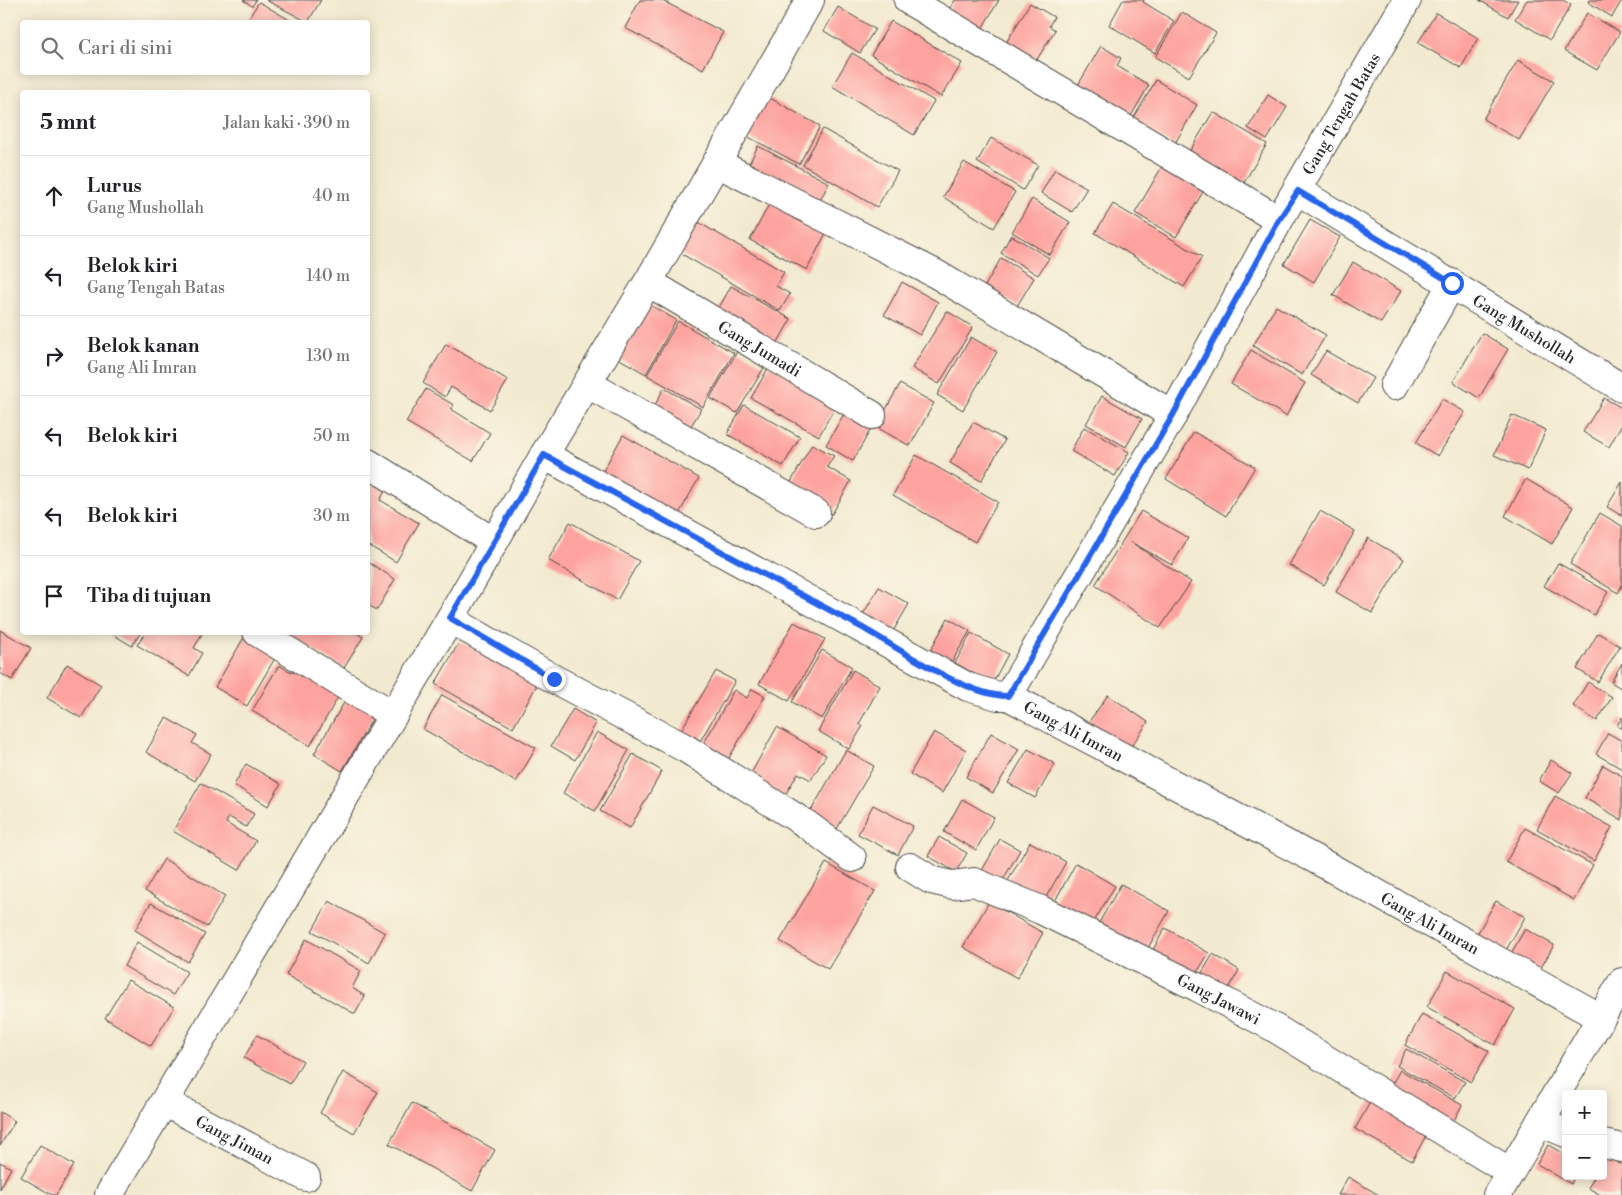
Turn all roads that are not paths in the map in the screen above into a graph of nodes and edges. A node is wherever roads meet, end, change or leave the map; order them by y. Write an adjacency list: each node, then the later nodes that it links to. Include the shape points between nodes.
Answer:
1 (810, 0): 4 (street)
2 (908, 0): 6 (street)
3 (1408, 0): 5 (street, Gang Tengah Batas)
4 (717, 163): 7 (street); 13 (street, via 936,274)
5 (1298, 191): 6 (street, Gang Tengah Batas); 8 (street, Gang Mushollah)
6 (1279, 220): 13 (street, Gang Tengah Batas)
7 (648, 282): 9 (street); 12 (street, Gang Jumadi)
8 (1452, 283): 10 (street); 11 (street, Gang Mushollah)
9 (588, 384): 14 (street); 16 (street)
10 (1394, 386)
11 (1622, 388)
12 (872, 414)
13 (1173, 415): 20 (street, Gang Tengah Batas)
14 (544, 455): 17 (street); 20 (street, Gang Ali Imran, via 968,687)
15 (370, 464): 17 (street)
16 (816, 513)
17 (494, 542): 18 (street)
18 (450, 618): 21 (street); 22 (street, via 554,679 685,748 806,824)
19 (262, 635): 21 (street)
20 (1008, 696): 25 (street, Gang Ali Imran, via 1326,865)
21 (393, 715): 26 (street)
22 (852, 858)
23 (910, 867): 32 (street, Gang Jawawi, via 931,880 952,885 974,882 1041,910 1273,1027)
24 (1622, 982): 25 (street)
25 (1601, 1018): 27 (street)
26 (164, 1102): 31 (street, Gang Jiman); 33 (street)
27 (1540, 1122): 28 (street); 32 (street)
28 (1562, 1132)
29 (1607, 1145): 30 (street)
30 (1622, 1148)
31 (306, 1177)
32 (1503, 1184)
33 (109, 1195)

